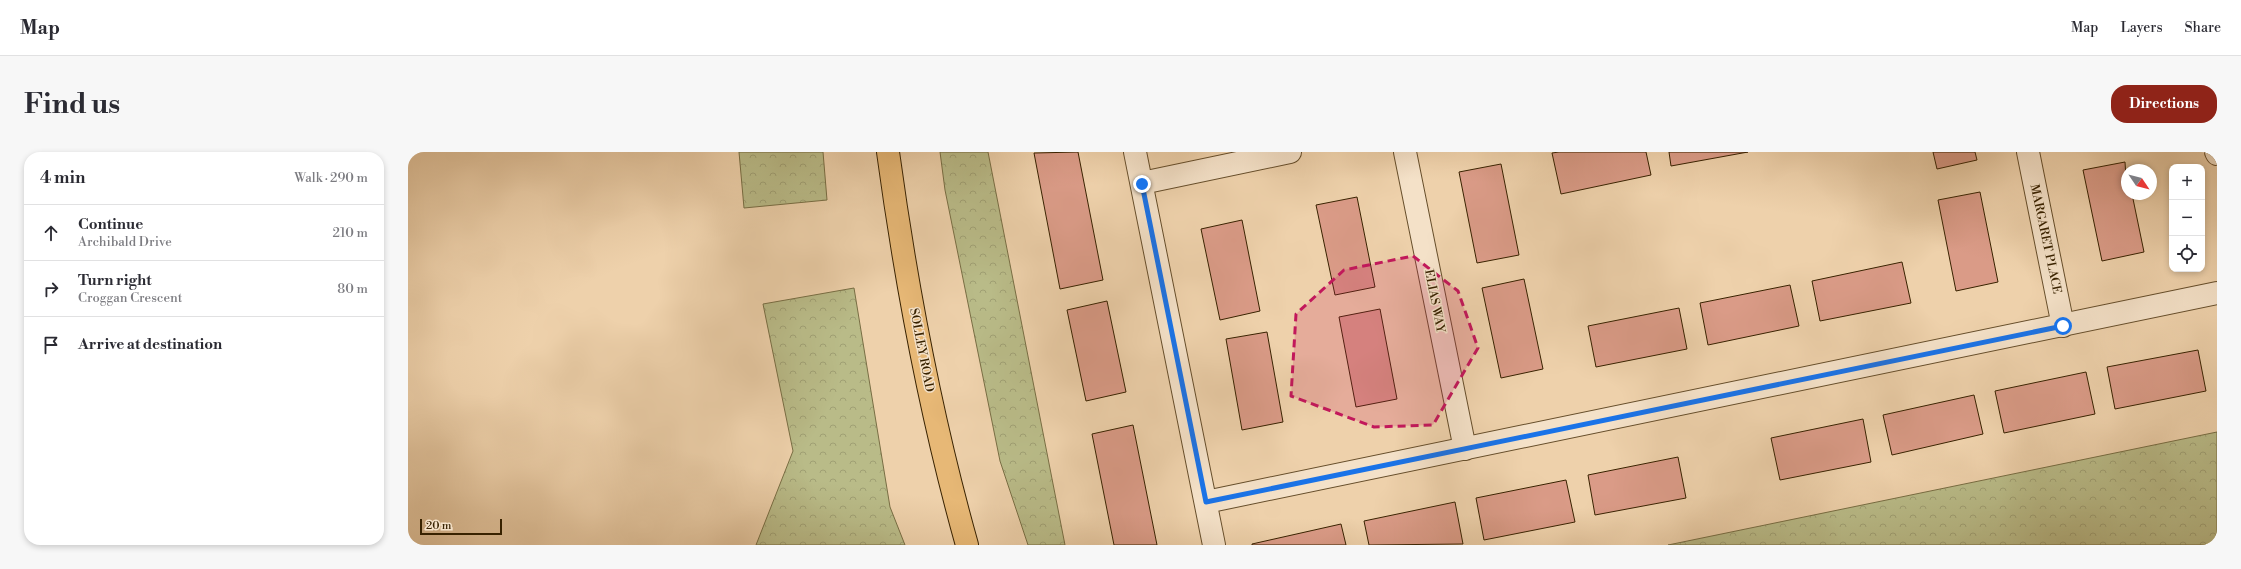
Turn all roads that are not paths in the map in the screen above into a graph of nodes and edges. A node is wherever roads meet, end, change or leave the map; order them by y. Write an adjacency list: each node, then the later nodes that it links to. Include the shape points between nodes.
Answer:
1 (888, 152): 11 (main road, SOLLEY ROAD, via 900,240 948,478)
2 (1135, 152): 6 (street)
3 (1290, 152): 6 (street)
4 (1405, 152): 9 (street, ELIAS WAY)
5 (2028, 152): 8 (street, MARGARET PLACE)
6 (1142, 184): 10 (street)
7 (2217, 293): 8 (street)
8 (2063, 326): 9 (street)
9 (1465, 449): 10 (street)
10 (1206, 502): 12 (street)
11 (967, 545)
12 (1214, 545)

